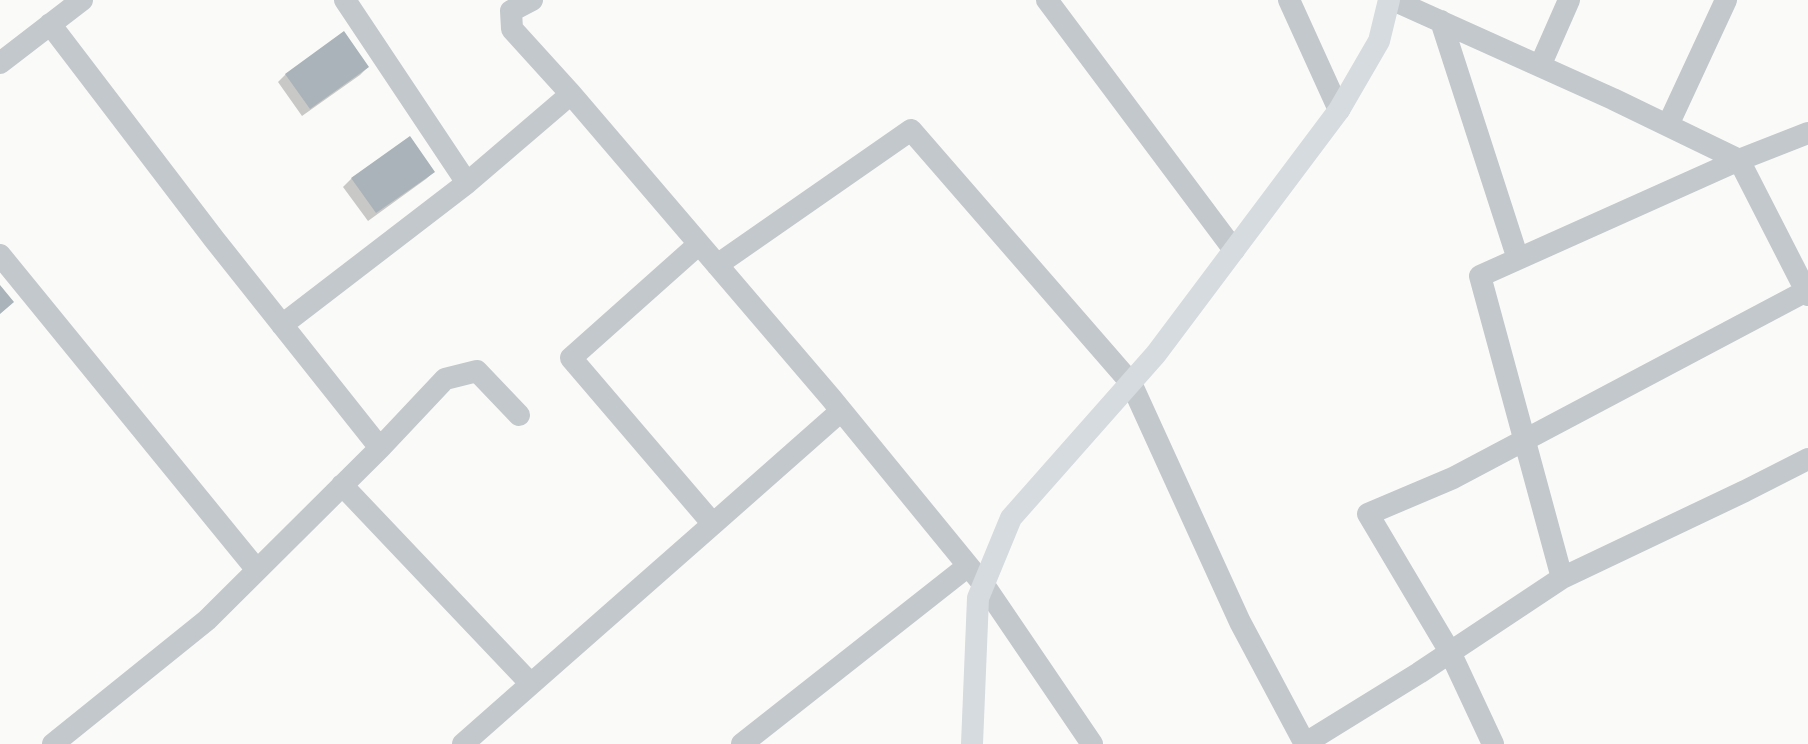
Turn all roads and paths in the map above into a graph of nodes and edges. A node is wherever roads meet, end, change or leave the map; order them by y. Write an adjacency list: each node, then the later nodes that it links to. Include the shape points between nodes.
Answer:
1 (82, 0): 11 (street)
2 (345, 0): 19 (street)
3 (532, 0): 14 (street, via 511,11 512,28)
4 (1048, 0): 21 (street)
5 (1289, 0): 15 (street)
6 (1389, 0): 15 (street, via 1380,41)
7 (1393, 0): 10 (street)
8 (1568, 0): 13 (street)
9 (1726, 0): 16 (street)
10 (1441, 21): 13 (street); 23 (street)
11 (50, 24): 12 (street); 26 (street)
12 (0, 63)
13 (1540, 66): 16 (street)
14 (571, 94): 19 (street); 20 (street)
15 (1339, 110): 21 (street)
16 (1668, 125): 18 (street)
17 (1808, 133): 18 (street)
18 (1739, 160): 23 (street); 25 (street)
19 (467, 183): 26 (street)
20 (698, 244): 24 (street); 34 (street, via 571,358)
21 (1234, 250): 27 (street, via 1156,354)
22 (0, 254): 36 (street)
23 (1518, 259): 30 (street, via 1480,276)
24 (717, 265): 27 (street, via 911,130); 28 (street)
25 (1807, 293): 30 (street)
26 (282, 325): 31 (street)
27 (1131, 383): 38 (street, via 1011,518); 46 (street, via 1240,622)
28 (841, 410): 34 (street); 35 (street)
29 (519, 415): 31 (street, via 477,371 445,379)
30 (1523, 440): 37 (street); 39 (street, via 1453,478 1368,514)
31 (380, 448): 33 (street)
32 (1808, 459): 37 (street, via 1745,492)
33 (342, 485): 36 (street); 40 (street)
34 (713, 524): 40 (street)
35 (968, 566): 38 (street); 43 (street)
36 (257, 570): 41 (street, via 207,620)
37 (1562, 578): 39 (street)
38 (984, 585): 44 (street, via 978,598); 45 (street)
39 (1450, 652): 46 (street); 47 (street)
40 (531, 684): 42 (street)
41 (53, 744)
42 (463, 744)
43 (742, 744)
44 (972, 744)
45 (1092, 744)
46 (1304, 744)
47 (1493, 744)

